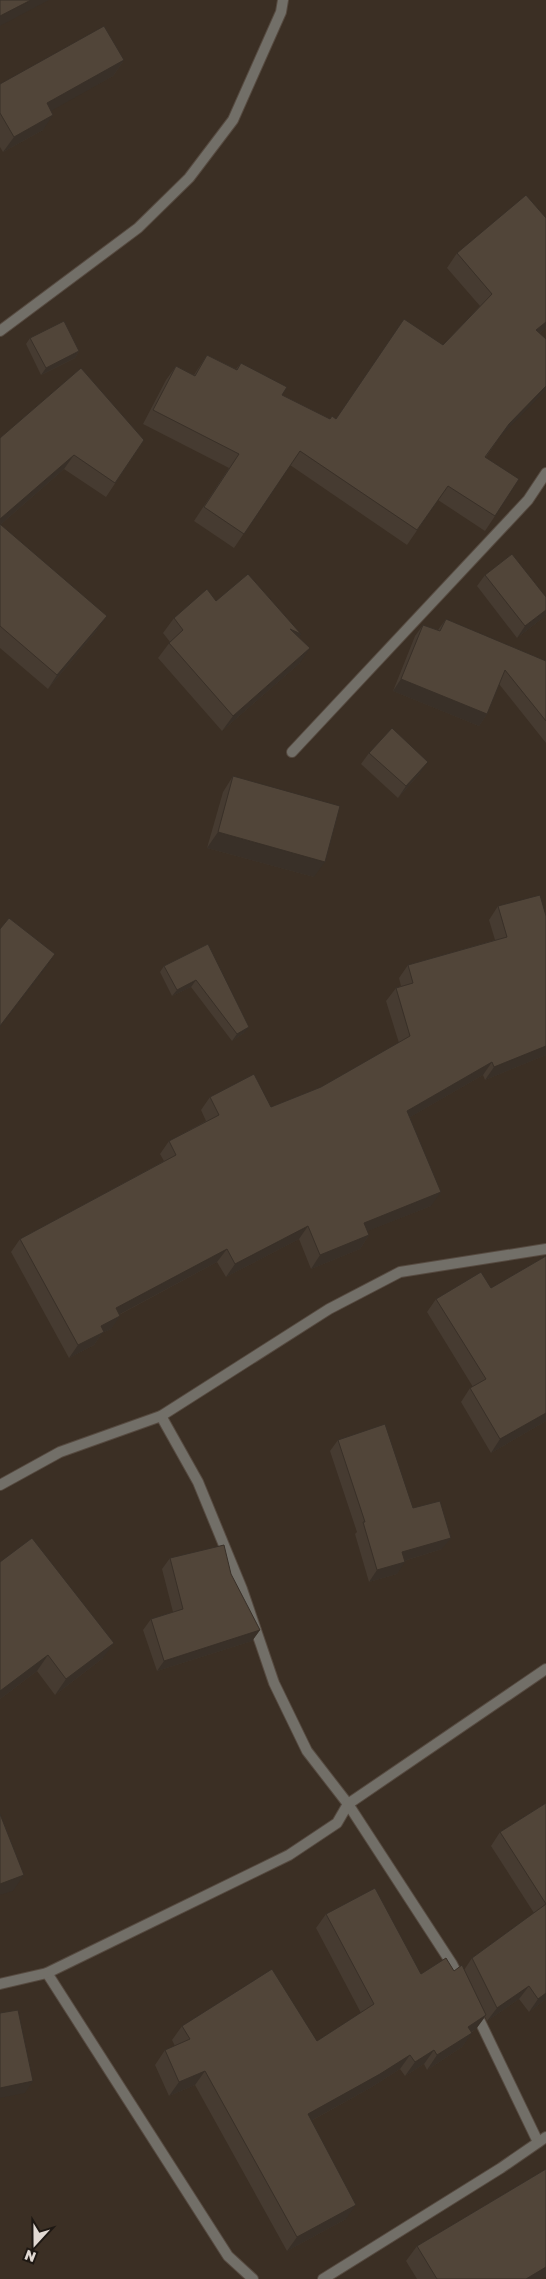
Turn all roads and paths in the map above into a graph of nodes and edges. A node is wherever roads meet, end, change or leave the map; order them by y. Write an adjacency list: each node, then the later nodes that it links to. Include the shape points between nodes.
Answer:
1 (283, 0): 2 (street, via 281,12 233,120 189,178 138,228)
2 (0, 331)
3 (546, 473): 4 (street, via 528,500)
4 (292, 752)
5 (546, 1249): 6 (street, via 400,1272 329,1309)
6 (161, 1416): 7 (street, via 60,1452); 9 (street, via 198,1482 242,1589 274,1683 303,1742)
7 (0, 1485)
8 (546, 1669): 9 (street)
9 (348, 1804): 10 (street, via 337,1823 289,1855); 12 (street, via 452,1964)
10 (47, 1973): 11 (street); 13 (street, via 228,2256)
11 (0, 1984)
12 (542, 2140): 14 (street)
13 (253, 2279)
14 (323, 2279)

